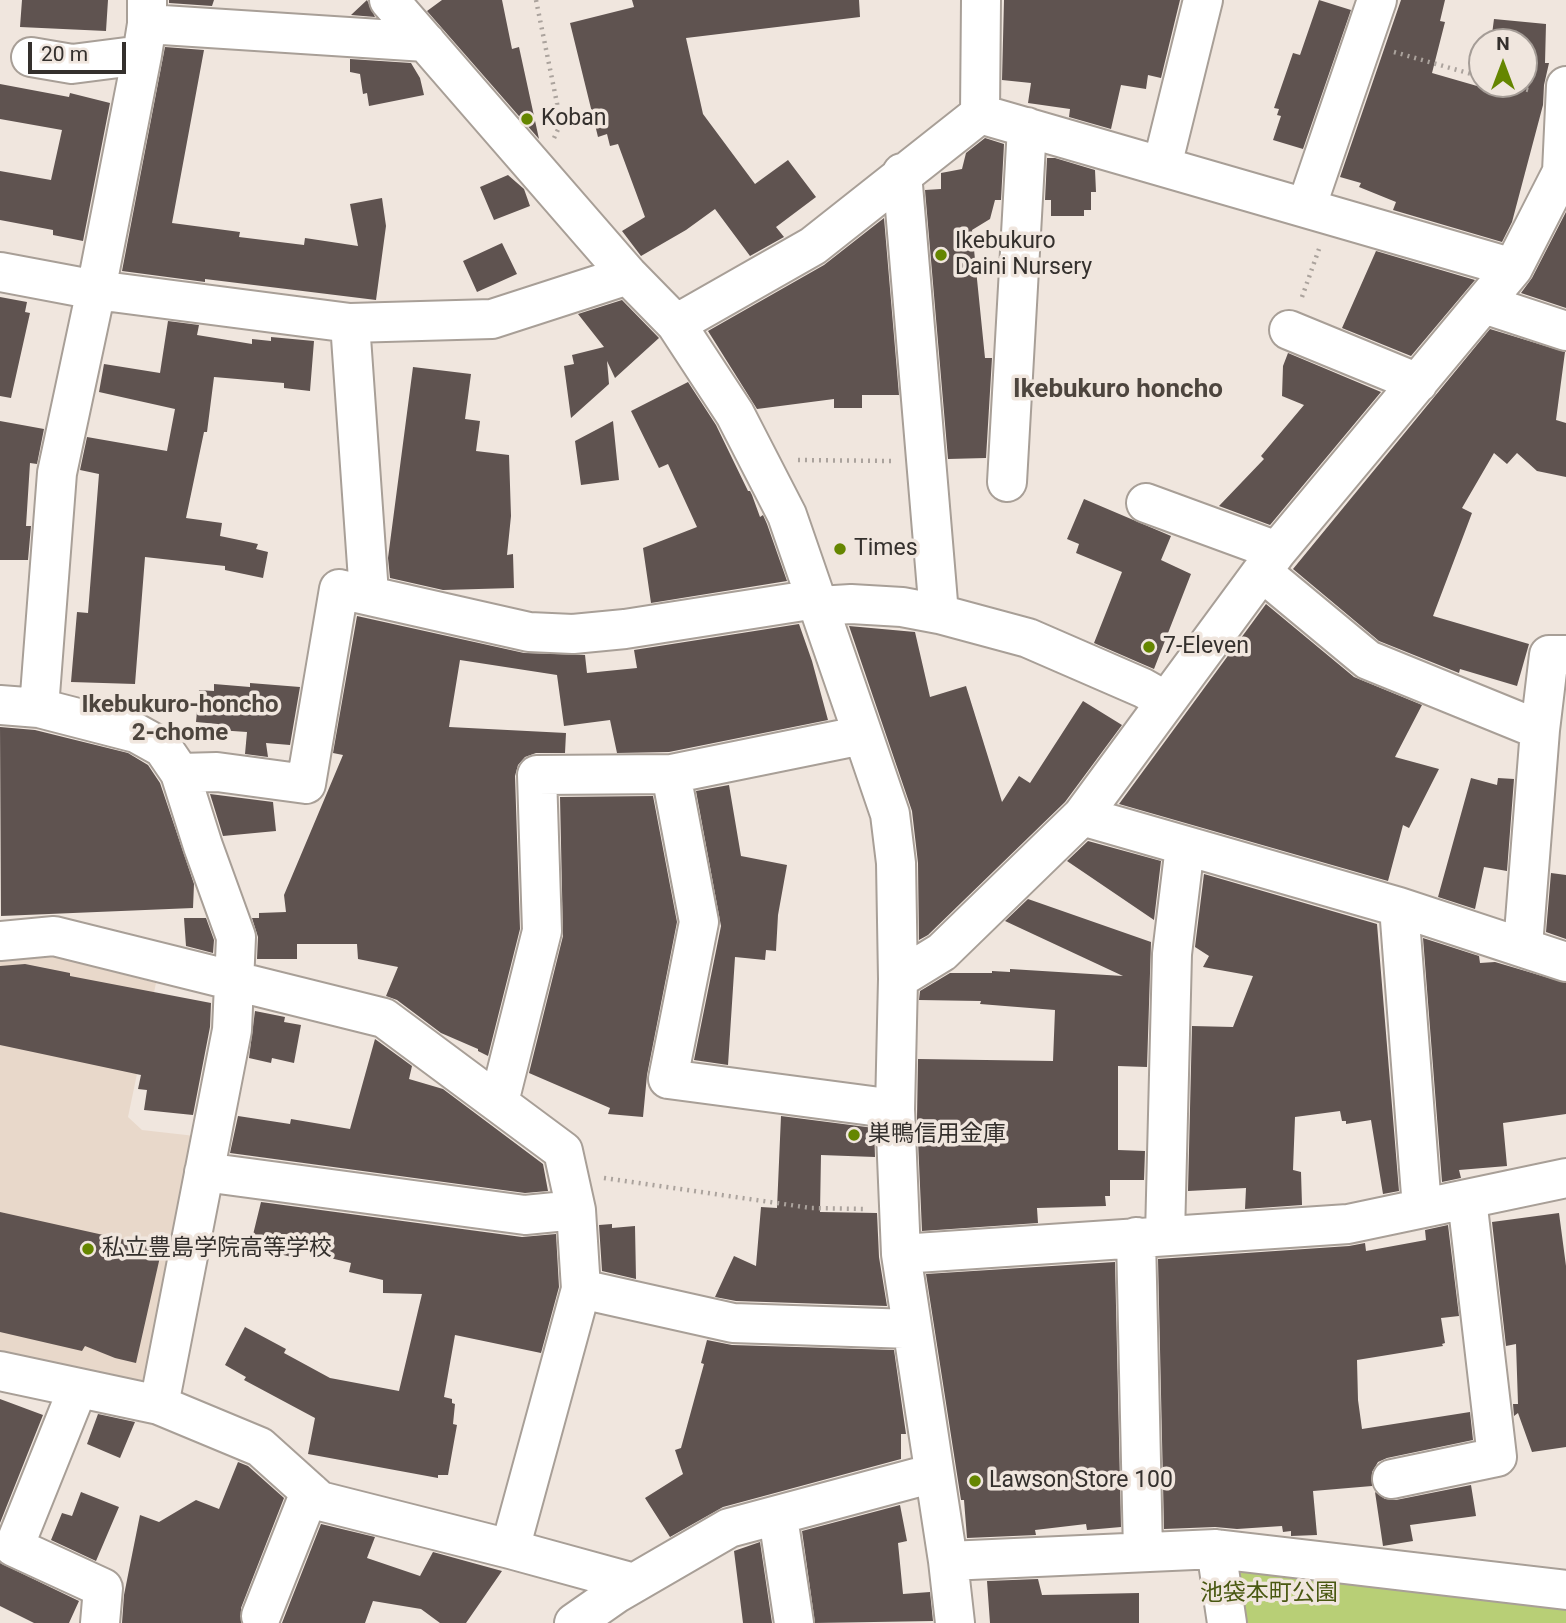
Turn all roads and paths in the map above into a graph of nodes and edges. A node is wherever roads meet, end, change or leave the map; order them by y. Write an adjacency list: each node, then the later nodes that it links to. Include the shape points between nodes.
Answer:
1 (389, 0): 7 (street)
2 (536, 0): 15 (path, via 561,123 548,151)
3 (981, 0): 12 (street)
4 (1203, 0): 14 (street)
5 (1377, 0): 8 (street)
6 (145, 27): 7 (street); 9 (street, via 72,64); 22 (street)
7 (426, 42): 15 (street)
8 (1363, 43): 10 (path); 18 (street)
9 (31, 57)
10 (1468, 73)
11 (1566, 86): 17 (street)
12 (980, 114): 13 (street); 16 (street)
13 (1027, 127): 14 (street); 31 (street)
14 (1162, 166): 18 (street)
15 (534, 167): 21 (street)
16 (902, 173): 25 (street, via 813,246); 30 (street)
17 (1564, 173): 19 (street)
18 (1319, 212): 19 (street); 26 (path)
19 (1514, 268): 23 (street)
20 (0, 272): 22 (street)
21 (628, 275): 24 (street, via 492,319); 25 (street)
22 (96, 290): 24 (street); 40 (street, via 57,473)
23 (1484, 304): 27 (street); 28 (street)
24 (350, 323): 34 (street)
25 (676, 324): 29 (street)
26 (1289, 330): 28 (street)
27 (1566, 331)
28 (1418, 383): 33 (street)
29 (759, 460): 30 (path); 35 (street, via 787,516)
30 (926, 462): 36 (street)
31 (1007, 482)
32 (1146, 503): 33 (street)
33 (1270, 561): 38 (street); 41 (street, via 1367,660)
34 (369, 594): 35 (street, via 529,632 573,634); 43 (street, via 339,589 306,784 218,772)
35 (817, 603): 36 (street, via 902,607); 42 (street)
36 (939, 614): 38 (street, via 1028,638)
37 (1566, 655): 41 (street, via 1549,655)
38 (1166, 701): 45 (street)
39 (0, 705): 40 (street)
40 (39, 708): 43 (street, via 136,733 163,748)
41 (1540, 730): 49 (street)
42 (863, 735): 44 (street); 51 (street, via 890,814 896,863)
43 (180, 773): 52 (street, via 236,937)
44 (671, 774): 53 (street, via 537,775 542,931); 54 (street, via 699,922 668,1079)
45 (1082, 816): 46 (street); 51 (street, via 943,953)
46 (1185, 846): 47 (street); 62 (street, via 1171,954)
47 (1399, 907): 49 (street); 59 (street)
48 (0, 941): 52 (street, via 54,936)
49 (1523, 946): 50 (street)
50 (1566, 962)
51 (898, 979): 54 (street)
52 (234, 982): 53 (street, via 384,1018); 55 (street, via 232,1030)
53 (499, 1102): 56 (street, via 563,1151)
54 (895, 1109): 61 (street)
55 (204, 1171): 60 (street, via 525,1215); 68 (street)
56 (568, 1173): 60 (street); 61 (path, via 811,1208)
57 (1566, 1178): 58 (street)
58 (1467, 1199): 59 (street); 70 (street, via 1497,1457)
59 (1422, 1208): 62 (street, via 1348,1224)
60 (576, 1210): 64 (street)
61 (899, 1210): 63 (street)
62 (1151, 1236): 63 (street); 75 (street)
63 (901, 1254): 65 (street)
64 (581, 1289): 65 (street, via 733,1323); 73 (street)
65 (911, 1329): 69 (street)
66 (0, 1371): 67 (street)
67 (78, 1388): 68 (street); 80 (street, via 14,1547 103,1588)
68 (159, 1405): 71 (street, via 260,1447)
69 (934, 1473): 72 (street); 76 (street)
70 (1392, 1479)
71 (310, 1492): 73 (street, via 320,1501); 79 (street)
72 (778, 1517): 78 (street, via 729,1528); 82 (street)
73 (510, 1549): 78 (street)
74 (1216, 1549): 75 (street); 77 (street); 84 (street)
75 (1143, 1552): 76 (street)
76 (948, 1561): 83 (street)
77 (1566, 1590)
78 (624, 1600): 81 (street)
79 (261, 1616)
80 (100, 1623)
81 (574, 1623)
82 (794, 1623)
83 (955, 1623)
84 (1227, 1623)

